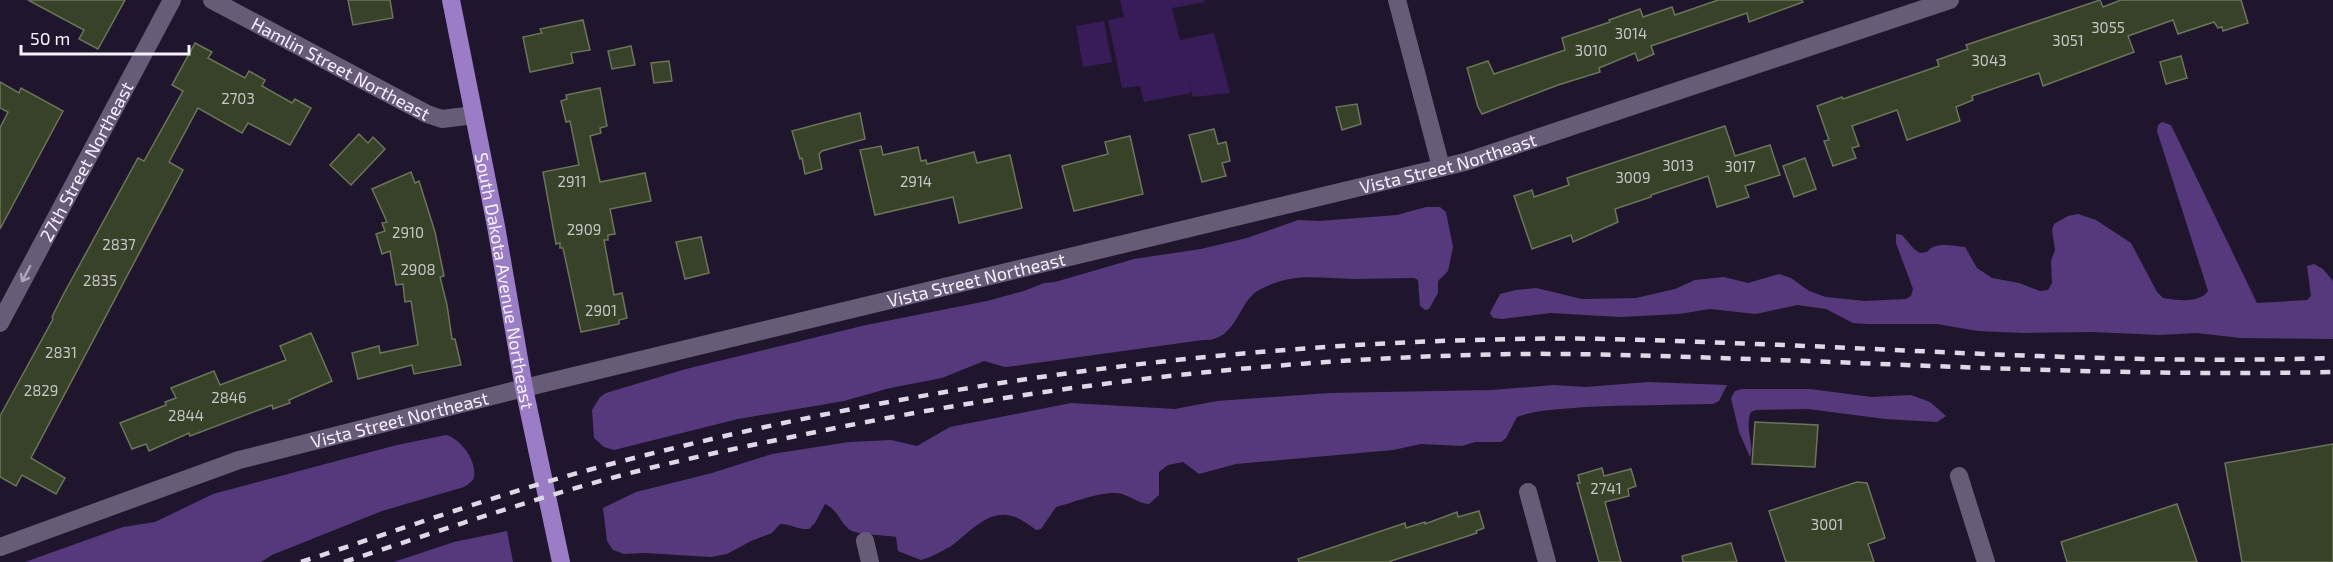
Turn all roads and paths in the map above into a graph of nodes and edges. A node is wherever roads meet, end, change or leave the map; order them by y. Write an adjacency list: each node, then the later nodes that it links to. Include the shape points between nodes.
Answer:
1 (172, 0): 8 (street, 27th Street Northeast, one-way to 8)
2 (212, 0): 6 (street, Hamlin Street Northeast, via 427,114 442,119)
3 (451, 0): 6 (main road, South Dakota Avenue Northeast)
4 (1397, 0): 7 (street)
5 (1950, 0): 7 (street, Vista Street Northeast)
6 (474, 115): 9 (main road, South Dakota Avenue Northeast)
7 (1441, 168): 9 (street, Vista Street Northeast)
8 (0, 323)
9 (525, 396): 13 (street, Vista Street Northeast, via 239,460); 14 (main road, South Dakota Avenue Northeast)
10 (1959, 476): 17 (street)
11 (1528, 492): 16 (street)
12 (866, 541): 15 (street)
13 (0, 547)
14 (561, 562)
15 (870, 562)
16 (1547, 562)
17 (1986, 562)

